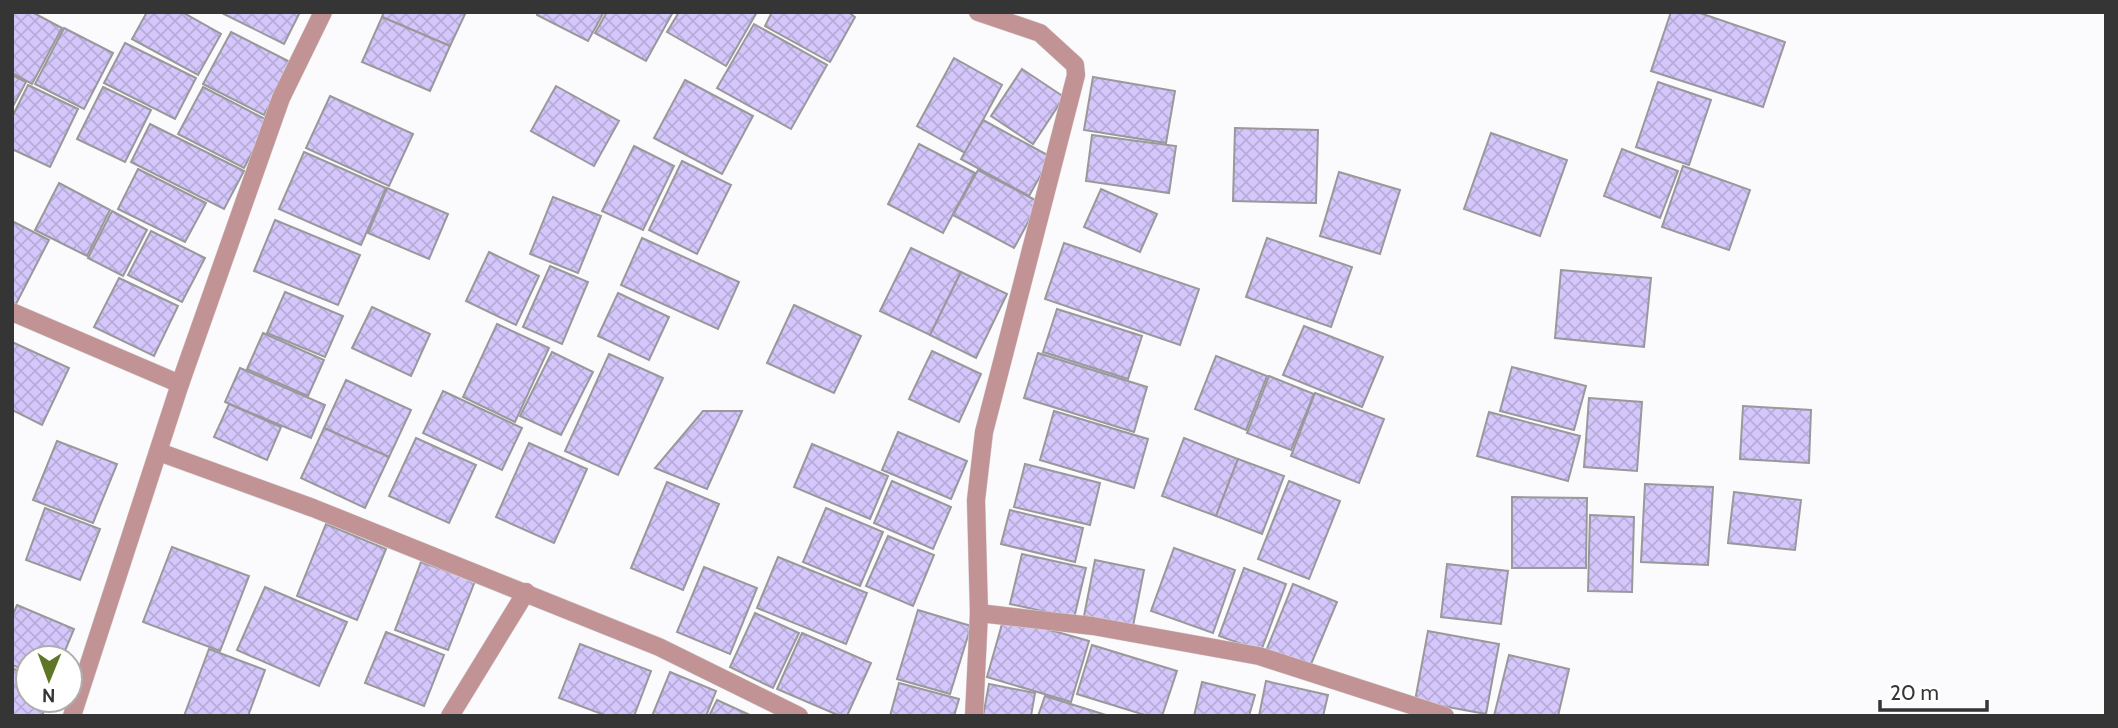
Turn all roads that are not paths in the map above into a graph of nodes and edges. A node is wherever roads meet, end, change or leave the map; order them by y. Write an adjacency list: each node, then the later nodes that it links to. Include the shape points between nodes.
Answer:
1 (323, 12): 4 (street, via 281,98)
2 (978, 12): 7 (street, via 1040,33 1075,65 1076,75 984,432 976,500)
3 (12, 312): 4 (street)
4 (180, 384): 5 (street)
5 (159, 452): 6 (street); 8 (street)
6 (526, 592): 9 (street); 10 (street, via 659,647)
7 (979, 613): 11 (street); 12 (street, via 1093,626 1259,656)
8 (72, 716)
9 (450, 716)
10 (799, 716)
11 (974, 716)
12 (1445, 716)

